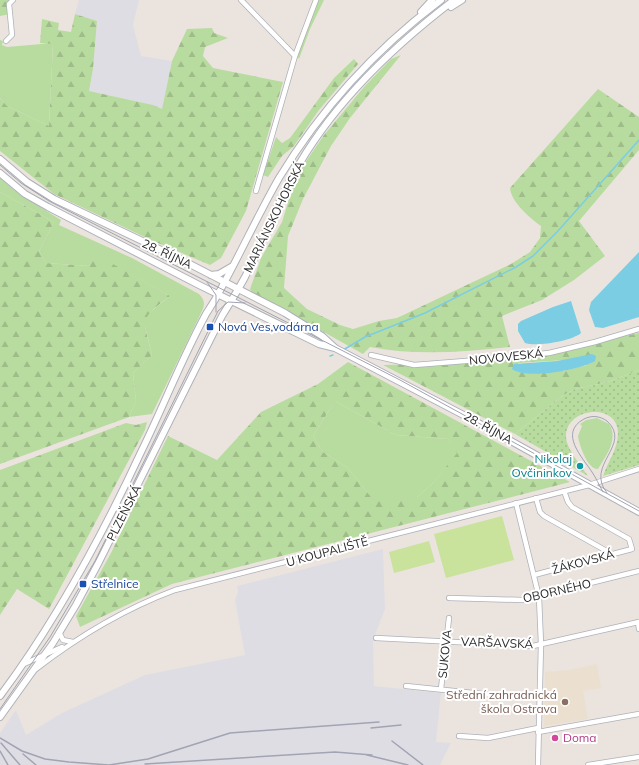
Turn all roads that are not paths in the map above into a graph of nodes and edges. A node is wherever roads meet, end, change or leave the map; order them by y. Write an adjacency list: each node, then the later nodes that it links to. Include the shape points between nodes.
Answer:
1 (13, 0): 10 (street, via 9,4 12,35)
2 (241, 0): 11 (street)
3 (316, 0): 11 (street)
4 (432, 0): 8 (main road)
5 (441, 0): 8 (main road, MARIÁNSKOHORSKÁ)
6 (454, 0): 9 (main road, MARIÁNSKOHORSKÁ)
7 (462, 0): 9 (main road, via 428,24)
8 (414, 20): 15 (main road, MARIÁNSKOHORSKÁ, via 365,67 315,126 280,177)
9 (420, 26): 18 (main road, MARIÁNSKOHORSKÁ, via 359,86 309,150 280,200)
10 (6, 41)
11 (295, 56): 14 (street)
12 (0, 159): 16 (main road, 28. ŘÍJNA, via 27,182 54,199)
13 (0, 173): 19 (main road, 28. ŘÍJNA, via 42,204)
14 (256, 192)
15 (234, 264): 16 (main road, via 221,274); 17 (main road, MARIÁNSKOHORSKÁ)
16 (210, 274): 17 (main road, 28. ŘÍJNA)
17 (225, 282): 18 (main road, 28. ŘÍJNA); 19 (main road, PLZEŇSKÁ)
18 (238, 289): 20 (main road, MARIÁNSKOHORSKÁ); 22 (main road, 28. ŘÍJNA, via 290,316 322,336)
19 (218, 294): 20 (main road, 28. ŘÍJNA); 44 (main road, PLZEŇSKÁ, via 89,556)
20 (231, 300): 22 (main road, 28. ŘÍJNA, via 319,344); 38 (main road, PLZEŇSKÁ, via 100,562)
21 (639, 329): 23 (street, NOVOVESKÁ, via 549,353 465,362 414,365)
22 (335, 348): 25 (main road, 28. ŘÍJNA, via 473,420)
23 (371, 355)
24 (639, 470): 25 (street, U KOUPALIŠTĚ)
25 (589, 485): 26 (street, U KOUPALIŠTĚ); 29 (main road, 28. ŘÍJNA)
26 (564, 491): 27 (street, U KOUPALIŠTĚ); 30 (street, ŽÁKOVSKÁ, via 572,507 629,539 632,549)
27 (536, 498): 28 (street, U KOUPALIŠTĚ); 30 (street, via 540,512 544,516)
28 (516, 503): 32 (street); 41 (street, U KOUPALIŠTĚ, via 175,590 131,608)
29 (639, 512)
30 (612, 554): 32 (street, ŽÁKOVSKÁ)
31 (639, 571): 33 (street, OBORNÉHO)
32 (534, 575): 33 (street)
33 (539, 597): 34 (street, OBORNÉHO, via 522,600); 42 (street)
34 (449, 598)
35 (449, 618): 40 (street, SUKOVA)
36 (638, 622): 37 (street); 42 (street, VARŠAVSKÁ)
37 (639, 629)
38 (59, 632): 41 (street, via 63,640); 43 (main road, PLZEŇSKÁ)
39 (376, 638): 40 (street, VARŠAVSKÁ)
40 (446, 641): 42 (street, VARŠAVSKÁ, via 533,646); 47 (street, SUKOVA)
41 (73, 642): 43 (street, U KOUPALIŠTĚ); 45 (street, U KOUPALIŠTĚ)
42 (541, 644): 49 (street)
43 (44, 655): 44 (street, U KOUPALIŠTĚ); 45 (main road, PLZEŇSKÁ)
44 (24, 664): 48 (main road, PLZEŇSKÁ)
45 (33, 672): 51 (main road, PLZEŇSKÁ)
46 (406, 686): 47 (street)
47 (441, 689): 49 (street)
48 (0, 696)
49 (539, 697): 52 (street)
50 (639, 714): 52 (street)
51 (0, 717)
52 (538, 730): 53 (street, via 488,738); 55 (street)
53 (459, 736)
54 (639, 757): 56 (street)
55 (538, 765)
56 (588, 765)

